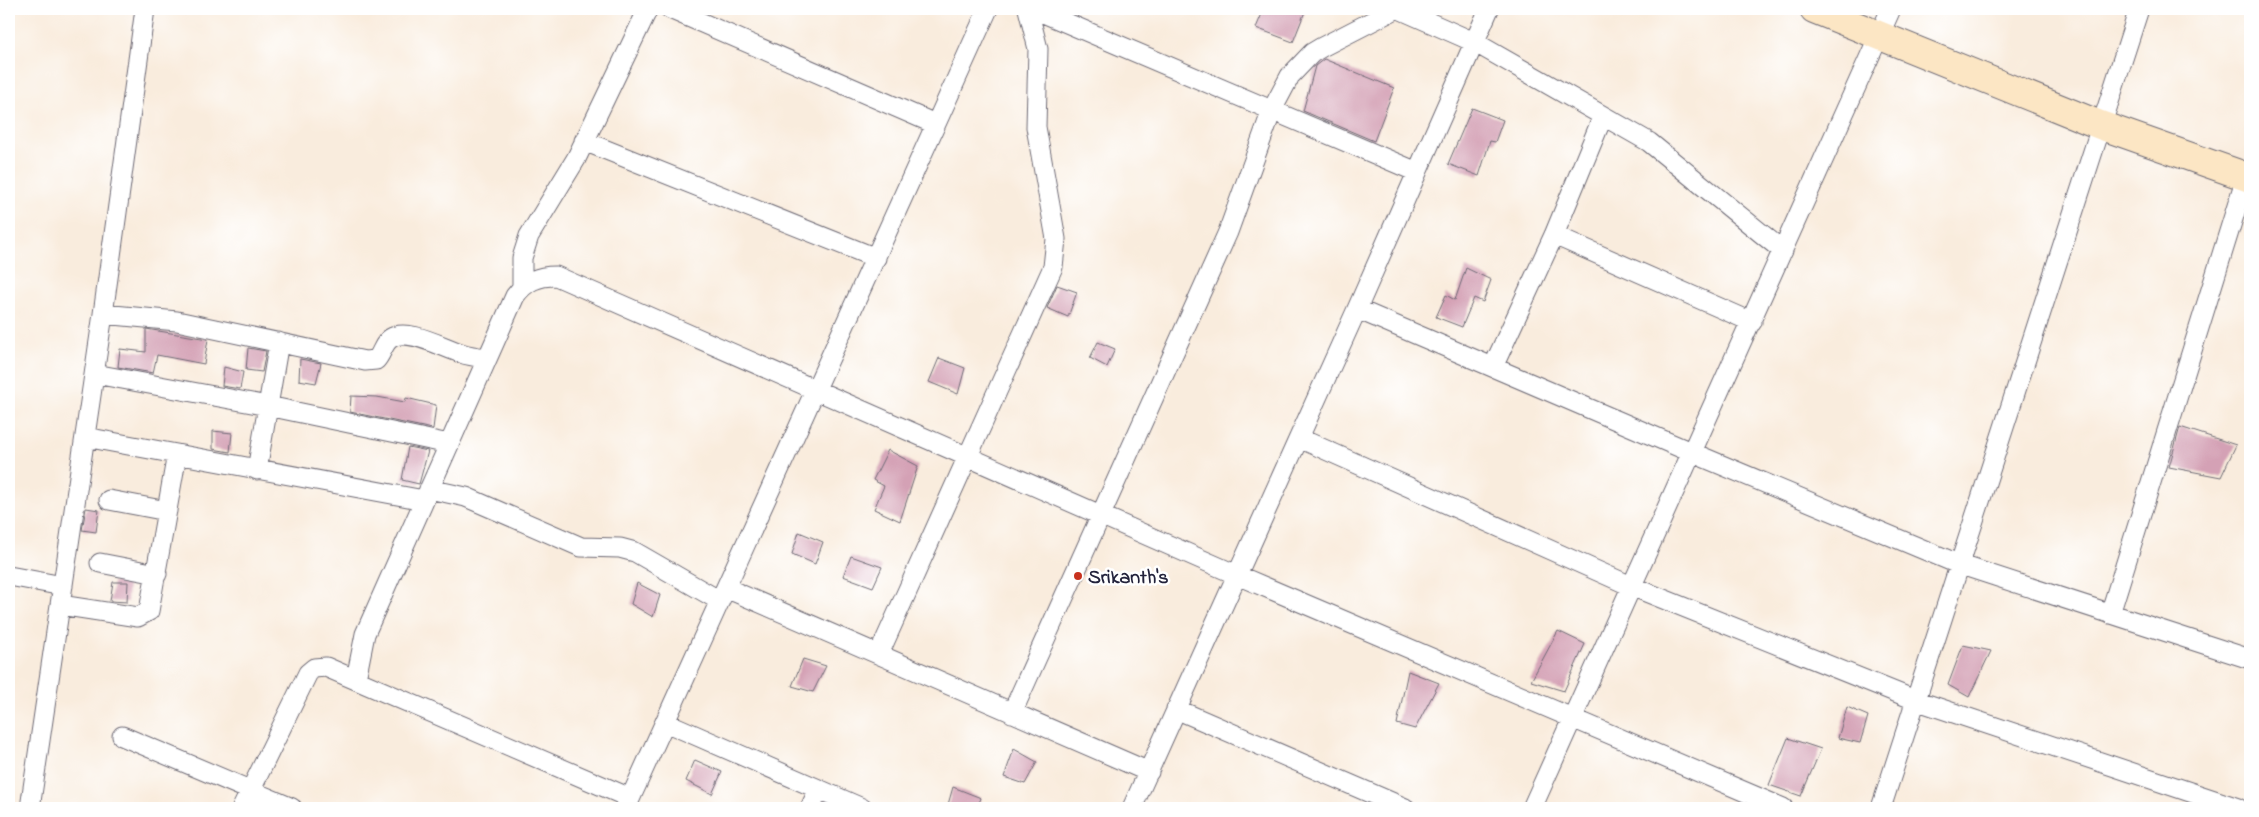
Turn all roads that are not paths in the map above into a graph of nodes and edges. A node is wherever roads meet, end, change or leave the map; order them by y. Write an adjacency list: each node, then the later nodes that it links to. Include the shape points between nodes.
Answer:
1 (145, 9): 26 (street)
2 (648, 9): 18 (street)
3 (670, 9): 16 (street)
4 (988, 9): 16 (street)
5 (1028, 9): 39 (street, via 1038,49 1036,127 1057,247 1053,267)
6 (1034, 9): 14 (street)
7 (1397, 9): 13 (street); 14 (street, via 1312,53 1290,76)
8 (1489, 9): 13 (street)
9 (1814, 9): 12 (main road)
10 (1891, 9): 12 (street)
11 (2139, 9): 17 (street)
12 (1879, 35): 17 (main road); 22 (street)
13 (1474, 42): 15 (street); 19 (street)
14 (1272, 110): 19 (street); 44 (street, via 1228,232)
15 (1603, 116): 21 (street); 22 (street, via 1660,150)
16 (935, 124): 23 (street)
17 (2100, 125): 20 (main road); 46 (street)
18 (584, 141): 23 (street); 24 (street, via 527,241 522,258)
19 (1417, 172): 25 (street)
20 (2248, 177): 54 (street)
21 (1554, 235): 27 (street); 30 (street)
22 (1783, 251): 27 (street)
23 (876, 258): 32 (street)
24 (522, 286): 29 (street); 32 (street, via 540,277 565,278)
25 (1357, 309): 30 (street); 35 (street)
26 (104, 314): 28 (street, via 177,321); 31 (street)
27 (1752, 322): 37 (street)
28 (279, 342): 29 (street, via 372,361 379,358 392,337 405,335 461,354); 33 (street)
29 (487, 358): 36 (street)
30 (1493, 367): 37 (street)
31 (95, 374): 33 (street); 34 (street)
32 (816, 390): 39 (street); 52 (street)
33 (268, 406): 36 (street); 40 (street)
34 (85, 437): 38 (street); 50 (street)
35 (1299, 438): 48 (street); 51 (street)
36 (449, 444): 41 (street)
37 (1693, 453): 46 (street); 51 (street)
38 (177, 454): 40 (street); 43 (street)
39 (968, 457): 44 (street); 55 (street)
40 (257, 470): 41 (street)
41 (426, 495): 52 (street, via 466,498 581,546 636,552); 57 (street, via 365,634)
42 (109, 500): 43 (street)
43 (167, 511): 47 (street)
44 (1101, 515): 48 (street); 60 (street)
45 (100, 563): 47 (street)
46 (1958, 564): 54 (street); 58 (street)
47 (157, 574): 53 (street, via 151,605 145,615 138,617)
48 (1237, 575): 59 (street); 61 (street)
49 (9, 576): 50 (street)
50 (63, 586): 53 (street)
51 (1631, 586): 58 (street); 61 (street)
52 (723, 595): 55 (street); 62 (street)
53 (60, 605): 68 (street)
54 (2110, 614): 56 (street)
55 (879, 654): 60 (street)
56 (2249, 655)
57 (356, 679): 66 (street, via 326,666 308,673); 67 (street)
58 (1915, 700): 77 (street); 78 (street)
59 (1176, 710): 64 (street); 74 (street)
60 (1012, 712): 64 (street)
61 (1571, 719): 75 (street); 76 (street)
62 (665, 722): 65 (street); 67 (street)
63 (122, 736): 66 (street)
64 (1149, 772): 73 (street)
65 (819, 789): 71 (street); 72 (street)
66 (249, 790): 69 (street); 70 (street)
67 (628, 803)
68 (30, 808)
69 (242, 808)
70 (292, 808)
71 (810, 808)
72 (862, 808)
73 (1132, 808)
74 (1405, 808)
75 (1532, 808)
76 (1783, 808)
77 (1881, 808)
78 (2238, 808)

